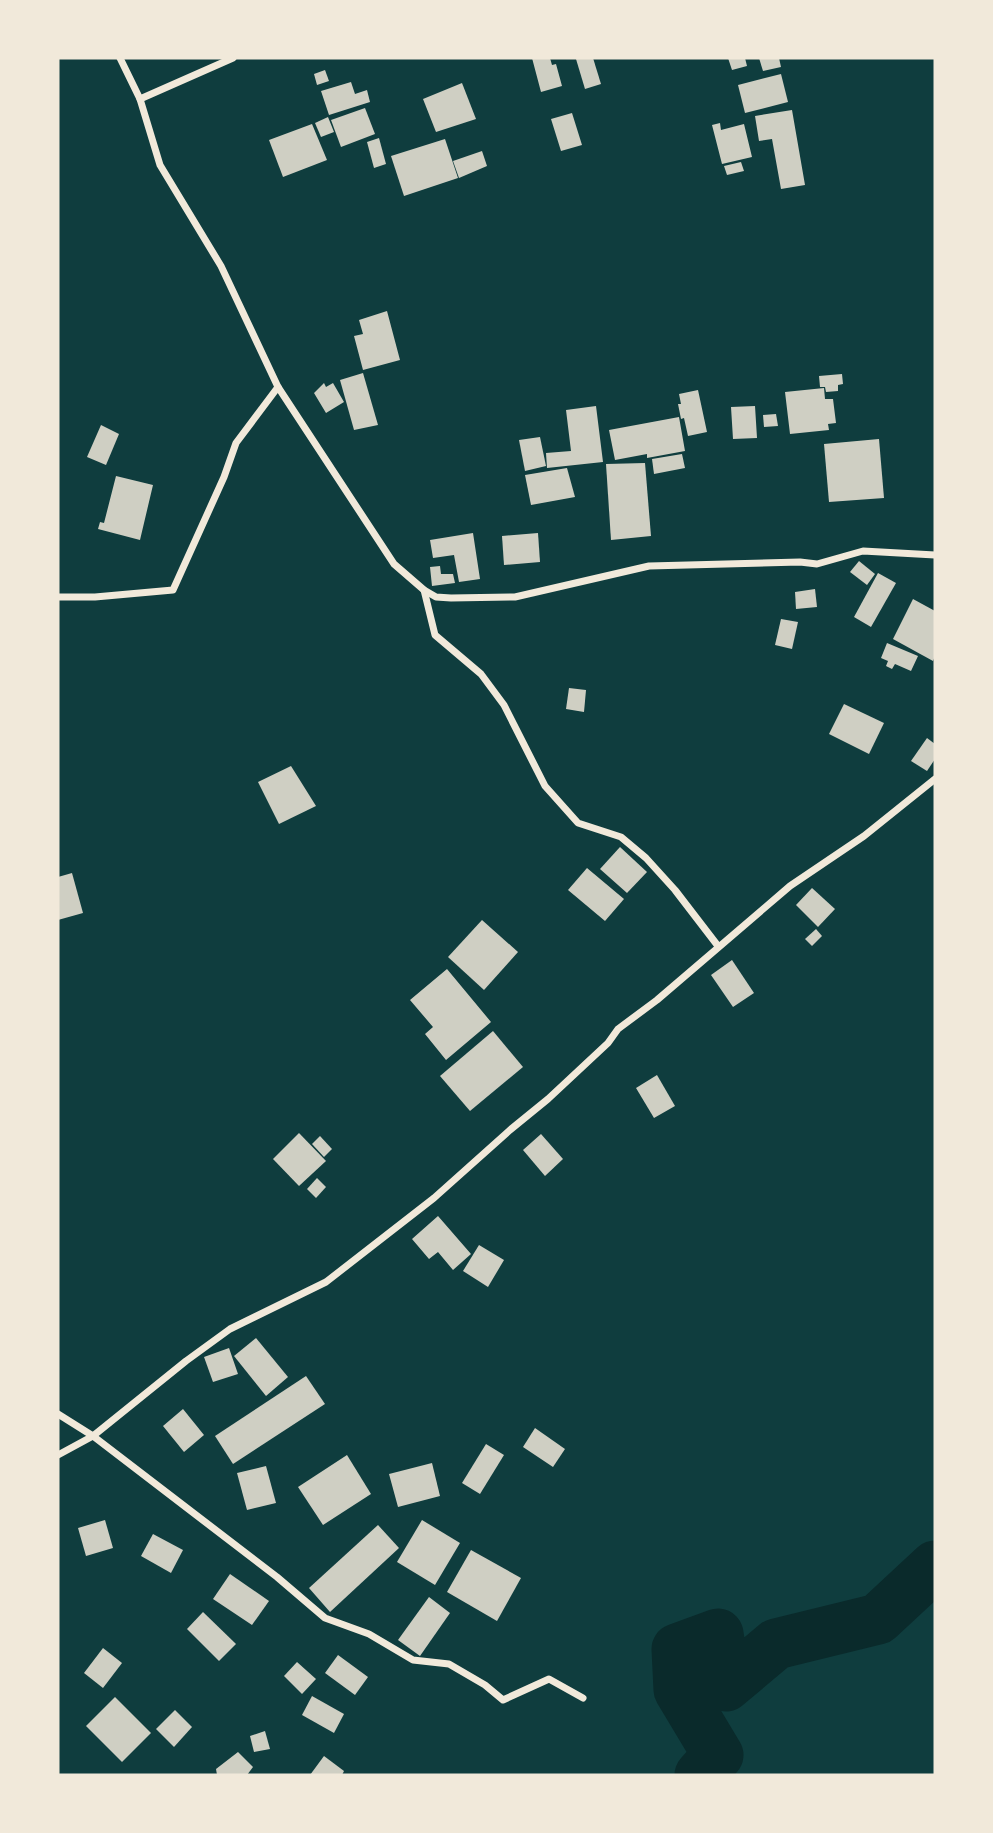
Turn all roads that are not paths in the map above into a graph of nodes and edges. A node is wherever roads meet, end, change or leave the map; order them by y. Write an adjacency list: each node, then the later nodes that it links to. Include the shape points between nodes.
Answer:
1 (120, 58): 3 (street)
2 (233, 58): 3 (street)
3 (140, 99): 4 (street, via 160,165 220,265)
4 (278, 387): 6 (street, via 394,564); 7 (street, via 236,443 173,590)
5 (935, 555): 6 (street, via 863,551 817,564 649,566 515,597 436,597)
6 (424, 590): 9 (street, via 435,635 481,674 504,705 545,786 578,823 621,837 646,858)
7 (58, 597)
8 (935, 779): 9 (street, via 790,886)
9 (718, 947): 11 (street, via 618,1029 548,1099 423,1206 326,1282 230,1329)
10 (58, 1414): 11 (street)
11 (93, 1436): 12 (street); 13 (street, via 326,1618 369,1634 413,1660 449,1664 503,1700 549,1679)
12 (58, 1455)
13 (583, 1698)

